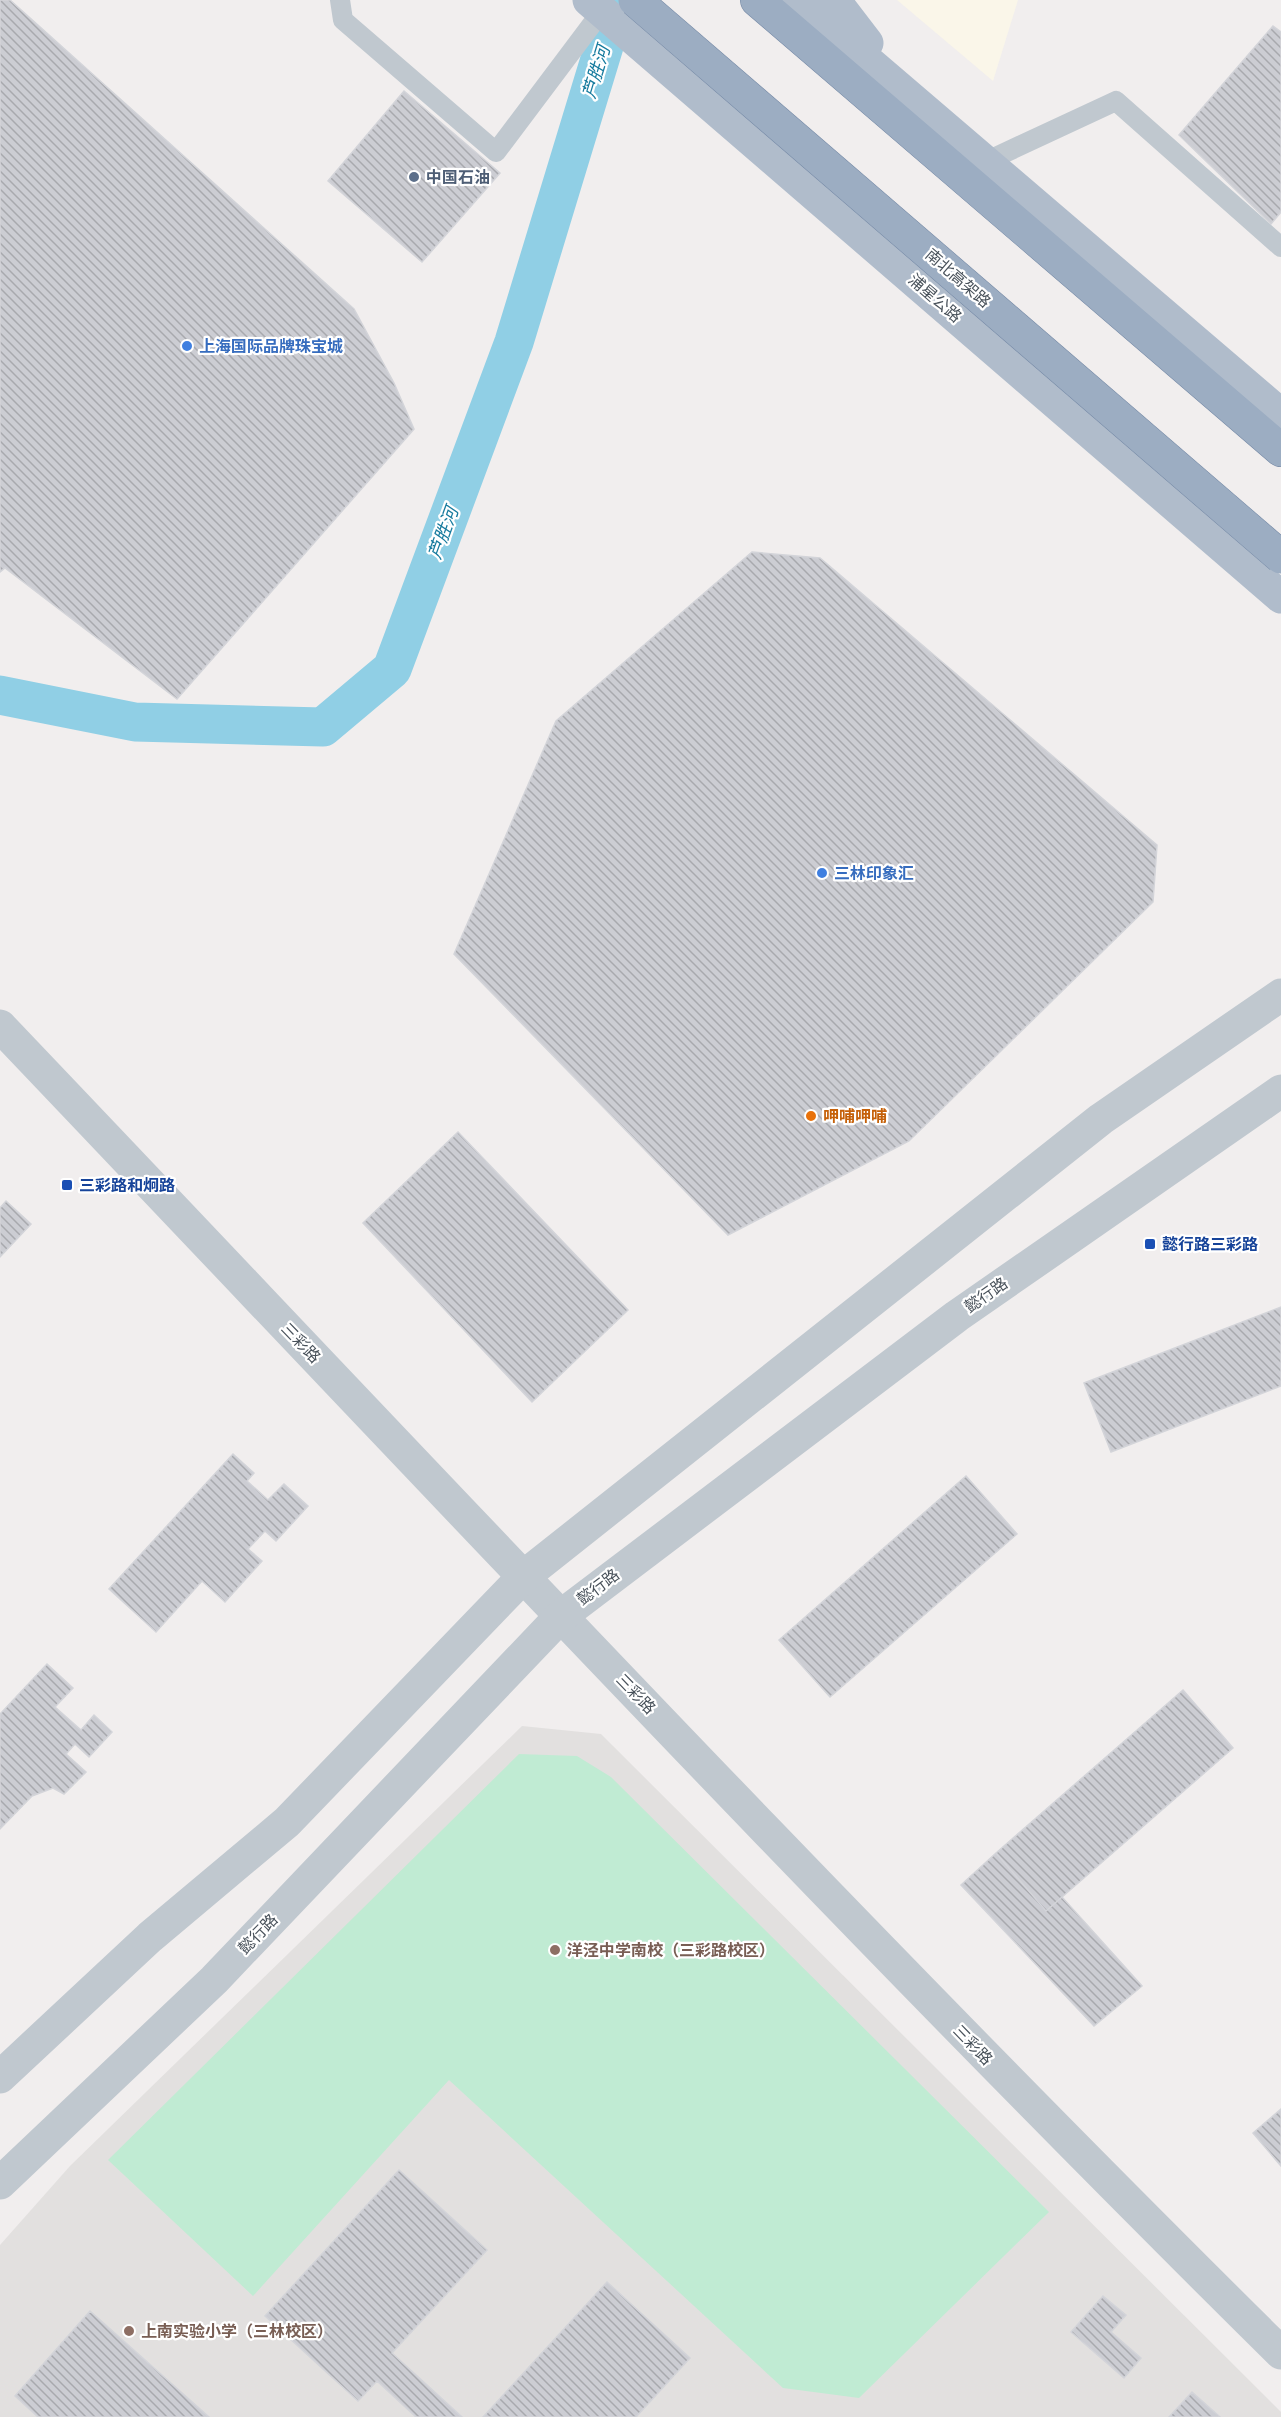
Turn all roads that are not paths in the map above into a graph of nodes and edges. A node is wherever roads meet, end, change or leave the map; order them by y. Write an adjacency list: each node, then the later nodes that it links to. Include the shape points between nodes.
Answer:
1 (340, 0): 7 (lane, via 343,20 496,152)
2 (636, 0): 14 (highway, 南北高架路, bridge)
3 (757, 0): 8 (highway)
4 (780, 0): 8 (highway)
5 (796, 0): 9 (main road)
6 (834, 0): 9 (main road)
7 (596, 6): 15 (main road, 浦星公路)
8 (834, 67): 13 (highway)
9 (902, 90): 10 (main road)
10 (985, 162): 11 (lane, via 1116,101); 12 (main road)
11 (1281, 247)
12 (1281, 415)
13 (1281, 450)
14 (1281, 557)
15 (1281, 597)
16 (1281, 995): 19 (street, via 1101,1119)
17 (0, 1026): 19 (street, 三彩路)
18 (1281, 1091): 20 (street, 懿行路, via 957,1316)
19 (523, 1577): 20 (street, 三彩路); 21 (street, via 286,1822 150,1937)
20 (561, 1616): 22 (street, 懿行路, via 214,1980); 23 (street, 三彩路, via 1052,2127)
21 (0, 2077)
22 (0, 2183)
23 (1281, 2353)

